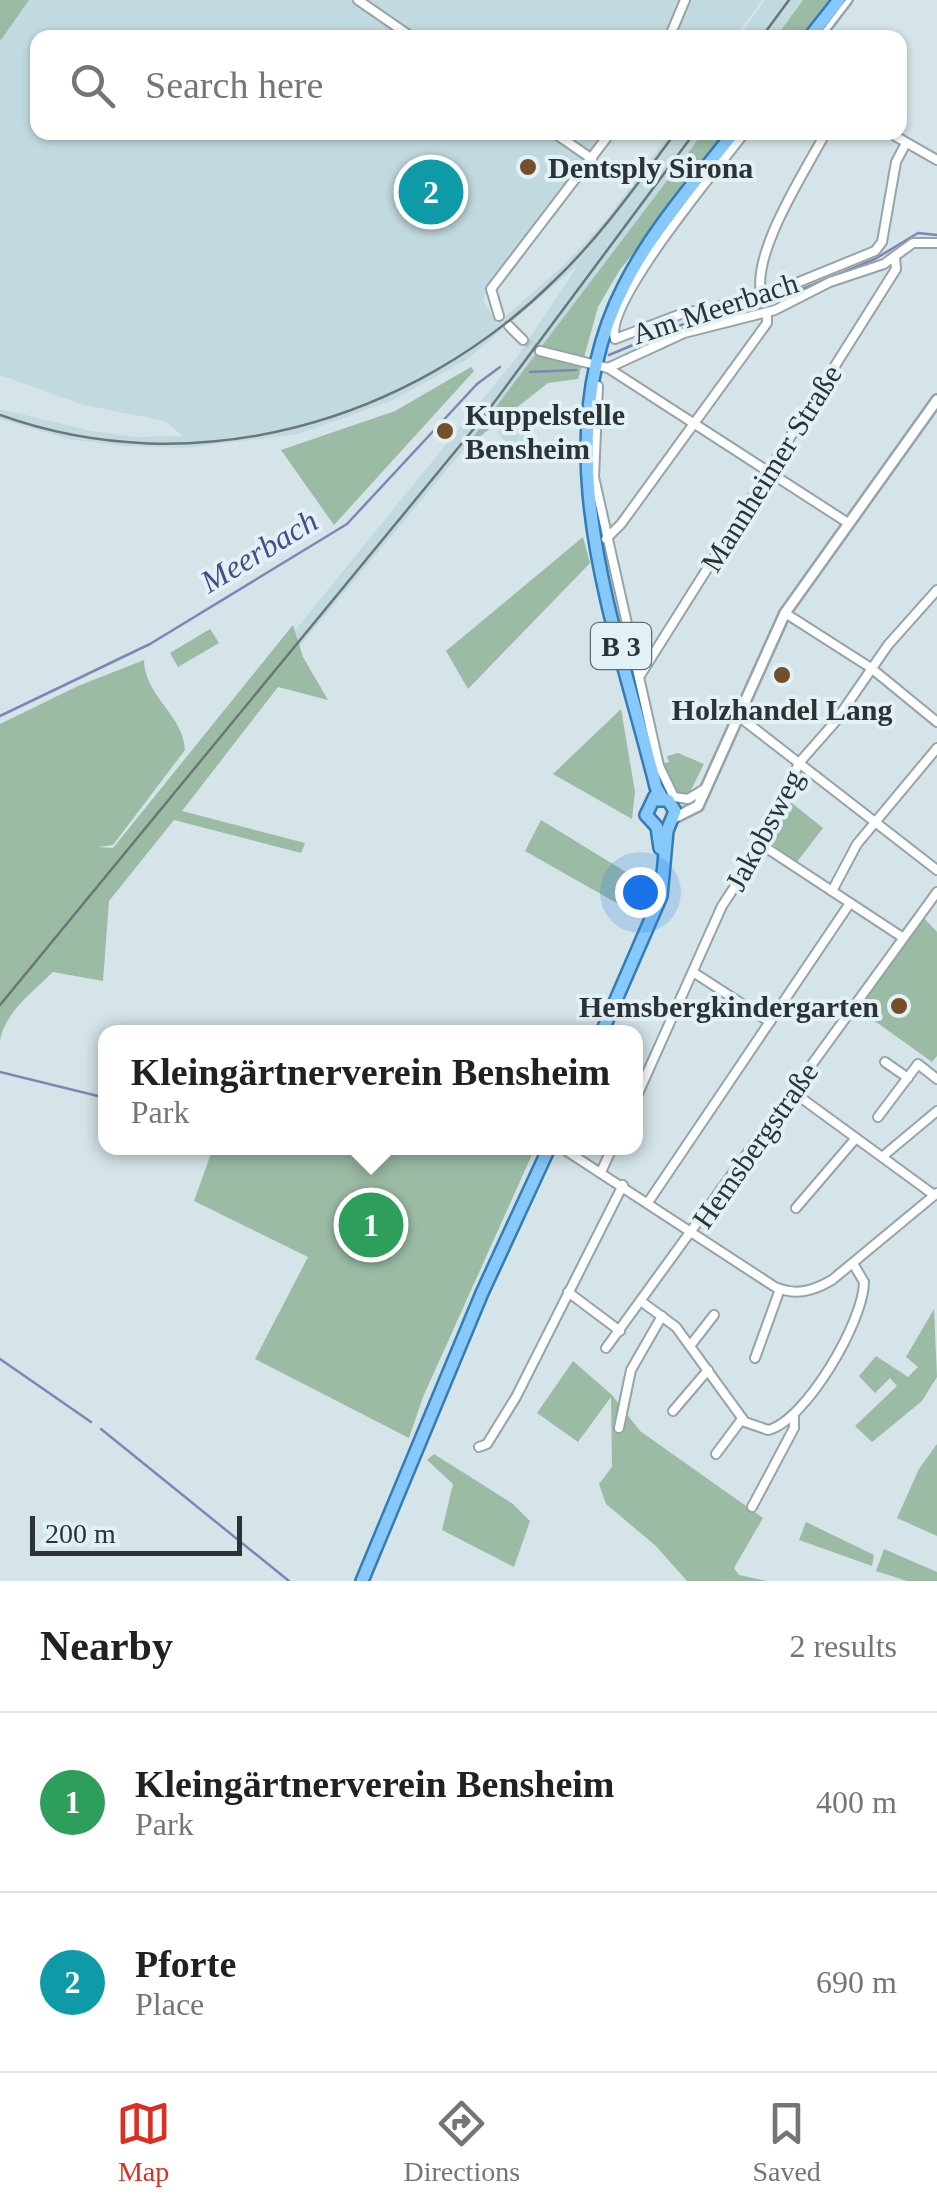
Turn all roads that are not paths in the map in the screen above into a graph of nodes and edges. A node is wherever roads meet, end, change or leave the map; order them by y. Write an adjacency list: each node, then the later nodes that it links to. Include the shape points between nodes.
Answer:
1 (358, 0): 5 (street)
2 (685, 0): 6 (street)
3 (839, 0): 7 (main road)
4 (849, 0): 8 (street)
5 (402, 30)
6 (673, 30)
7 (816, 30)
8 (826, 30)
9 (565, 140): 18 (street)
10 (605, 140): 18 (street)
11 (728, 140): 27 (main road, B 3, via 624,284)
12 (739, 140): 21 (street, Am Meerbach, via 645,266 619,314 615,339 682,314)
13 (822, 140): 21 (street, via 765,258)
14 (902, 140): 15 (street)
15 (906, 142): 17 (street); 21 (street, Am Meerbach, via 878,248)
16 (937, 147): 17 (street)
17 (934, 158)
18 (592, 159): 23 (street, via 491,289)
19 (937, 243): 20 (street, via 922,240)
20 (894, 257): 22 (street); 30 (street, Mannheimer Straße, via 896,269)
21 (762, 297)
22 (767, 313): 27 (street, via 684,334); 29 (street, via 767,323)
23 (499, 316)
24 (509, 326): 25 (street)
25 (523, 340)
26 (540, 352): 27 (street)
27 (600, 366): 29 (street); 32 (street, via 593,442); 42 (main road, B 3, via 584,427 589,507)
28 (937, 400): 31 (street)
29 (696, 423): 30 (street); 32 (street)
30 (770, 470): 31 (street); 36 (street, Mannheimer Straße)
31 (848, 522): 34 (street)
32 (606, 539): 36 (street)
33 (937, 590): 35 (street, Jakobsweg)
34 (785, 613): 35 (street); 37 (street)
35 (871, 668): 38 (street); 40 (street, Jakobsweg)
36 (638, 677): 41 (street, via 669,792 688,799)
37 (737, 714): 40 (street); 41 (street)
38 (937, 722)
39 (937, 748): 45 (street)
40 (798, 762): 45 (street); 47 (street, Jakobsweg)
41 (707, 787): 43 (street)
42 (661, 797): 43 (street, via 685,806); 44 (main road, B 3); 46 (main road, B 3, via 646,815)
43 (701, 799): 44 (street)
44 (673, 821): 46 (main road); 52 (main road, B 3)
45 (875, 821): 48 (street); 49 (street)
46 (657, 827): 52 (main road, B 3)
47 (762, 845): 49 (street); 54 (street, Jakobsweg, via 722,906)
48 (937, 870)
49 (832, 891): 51 (street)
50 (937, 892): 53 (street, Hemsbergstraße)
51 (850, 903): 53 (street); 55 (street)
52 (655, 912): 56 (main road, B 3)
53 (902, 937): 61 (street, Hemsbergstraße)
54 (696, 974): 55 (street); 60 (street, Jakobsweg)
55 (770, 1022): 72 (street)
56 (605, 1025)
57 (885, 1062): 58 (street)
58 (908, 1078): 59 (street, via 918,1064); 63 (street)
59 (937, 1078)
60 (643, 1084)
61 (793, 1092): 64 (street); 74 (street, Hemsbergstraße)
62 (937, 1111): 68 (street)
63 (878, 1117)
64 (856, 1138): 68 (street); 73 (street)
65 (545, 1155): 93 (main road)
66 (573, 1155): 69 (street)
67 (609, 1155): 69 (street)
68 (882, 1157): 71 (street)
69 (601, 1172): 70 (street)
70 (623, 1185): 72 (street); 77 (street)
71 (936, 1194): 75 (street)
72 (649, 1201): 74 (street)
73 (796, 1208)
74 (694, 1230): 76 (street); 78 (street, Hemsbergstraße)
75 (854, 1265): 76 (street, via 814,1290); 87 (street, via 864,1282 858,1315)
76 (780, 1289): 84 (street)
77 (568, 1292): 81 (street); 90 (street, via 516,1397 487,1444)
78 (642, 1302): 80 (street); 81 (street, Hemsbergstraße)
79 (714, 1315): 82 (street)
80 (662, 1316): 82 (street); 89 (street, via 631,1370)
81 (620, 1330): 83 (street, Hemsbergstraße)
82 (690, 1346): 85 (street)
83 (606, 1348)
84 (756, 1358)
85 (708, 1370): 86 (street); 88 (street)
86 (673, 1411)
87 (794, 1418): 88 (street, via 768,1430); 92 (street)
88 (742, 1419): 91 (street)
89 (619, 1428)
90 (479, 1446)
91 (716, 1454)
92 (752, 1506)
93 (362, 1581)

